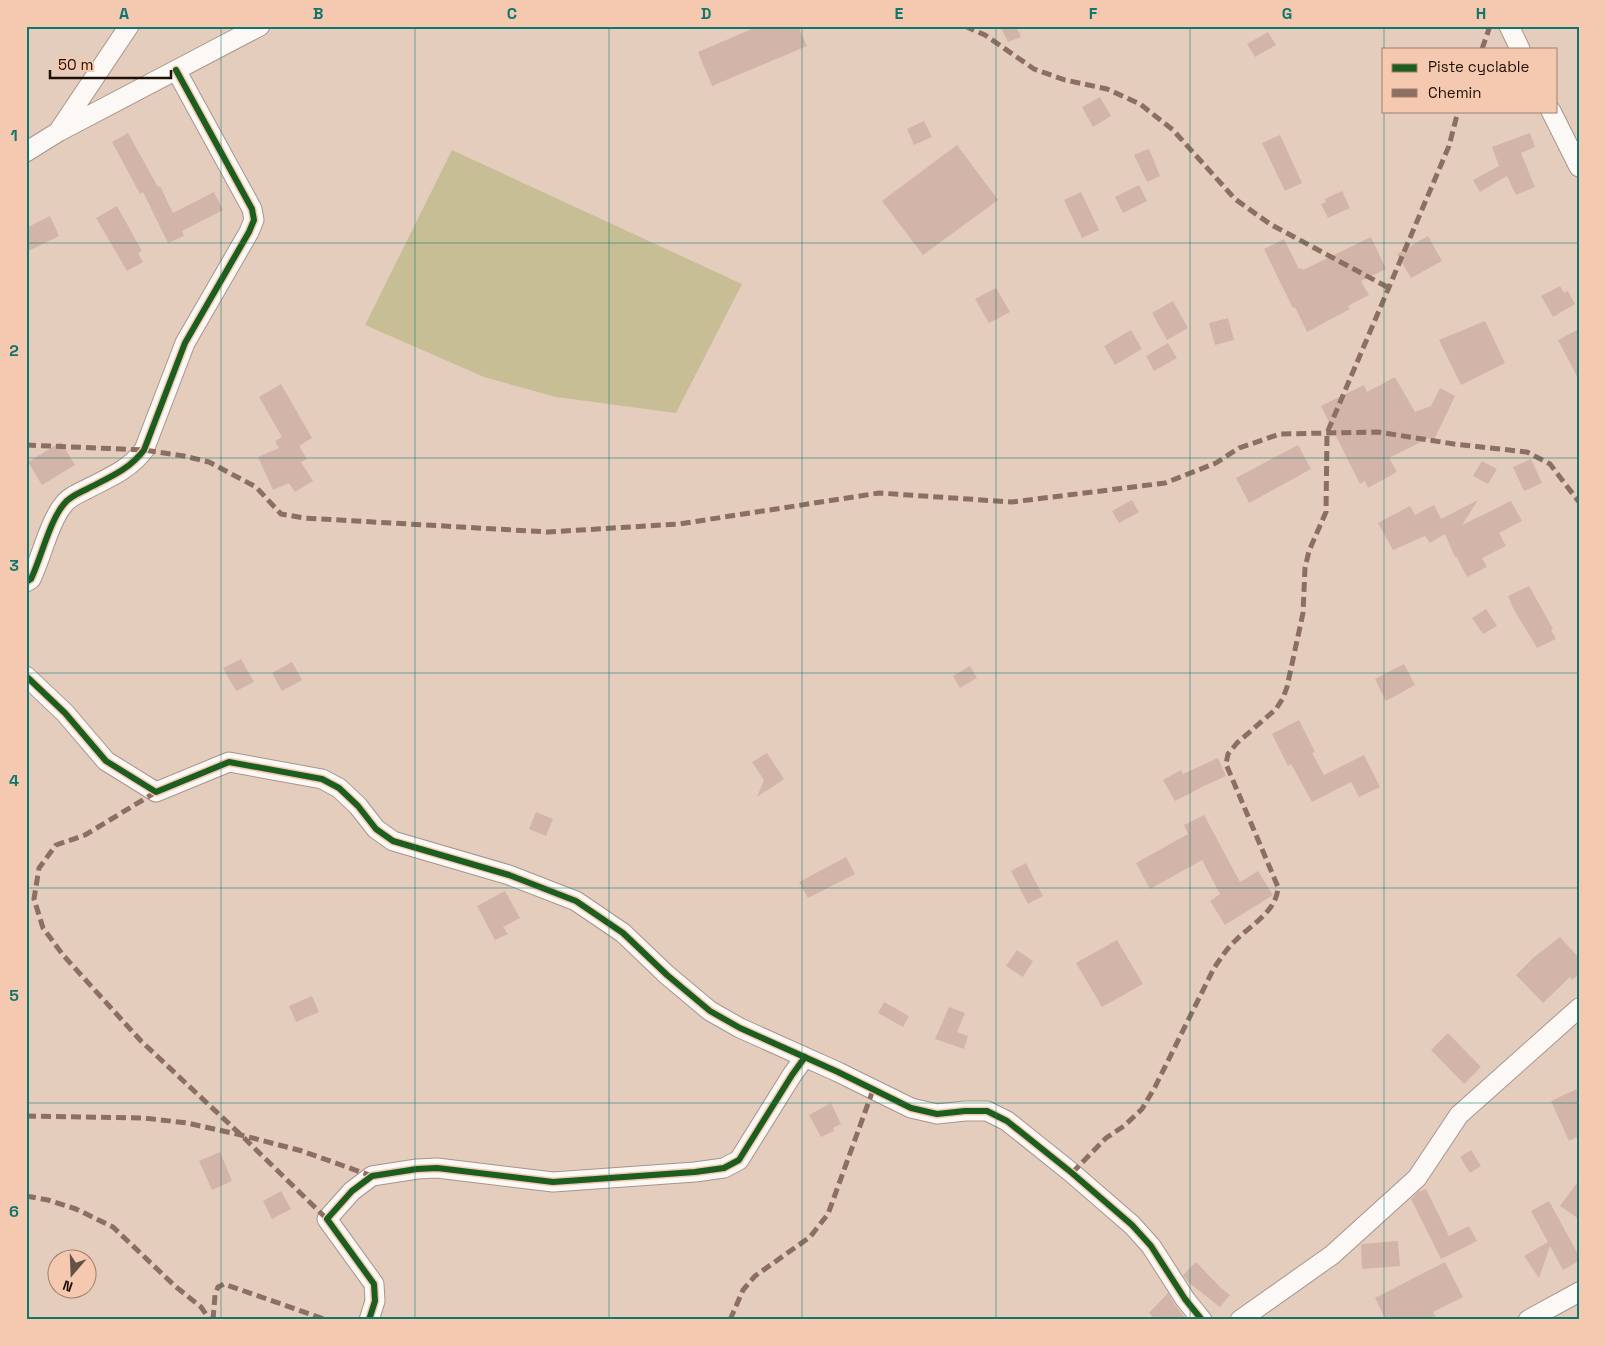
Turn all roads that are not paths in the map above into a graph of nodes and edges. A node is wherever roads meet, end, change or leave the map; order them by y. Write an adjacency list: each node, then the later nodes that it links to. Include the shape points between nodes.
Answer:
1 (129, 26): 7 (street)
2 (260, 26): 5 (street)
3 (1509, 26): 4 (street)
4 (1520, 48)
5 (176, 70): 7 (street); 10 (street, via 252,210 254,220 185,343 144,450 124,470 64,503 31,579)
6 (1552, 112): 9 (street)
7 (58, 132): 8 (street)
8 (26, 152)
9 (1579, 167)
10 (26, 582)
11 (26, 676): 13 (street, via 65,713 106,761 156,792 228,762 322,779 339,788 376,829 393,841 509,874 576,901 623,932 710,1011)
12 (1579, 1008): 17 (street, via 1459,1115 1417,1178 1332,1255)
13 (805, 1057): 15 (street, via 739,1160 724,1168 553,1182 437,1168 372,1176 327,1219 374,1284 375,1301); 16 (street, via 912,1108 937,1114 987,1111 1008,1121 1132,1225 1151,1246)
14 (1579, 1292): 18 (street)
15 (369, 1320)
16 (1202, 1320)
17 (1240, 1320)
18 (1528, 1320)

